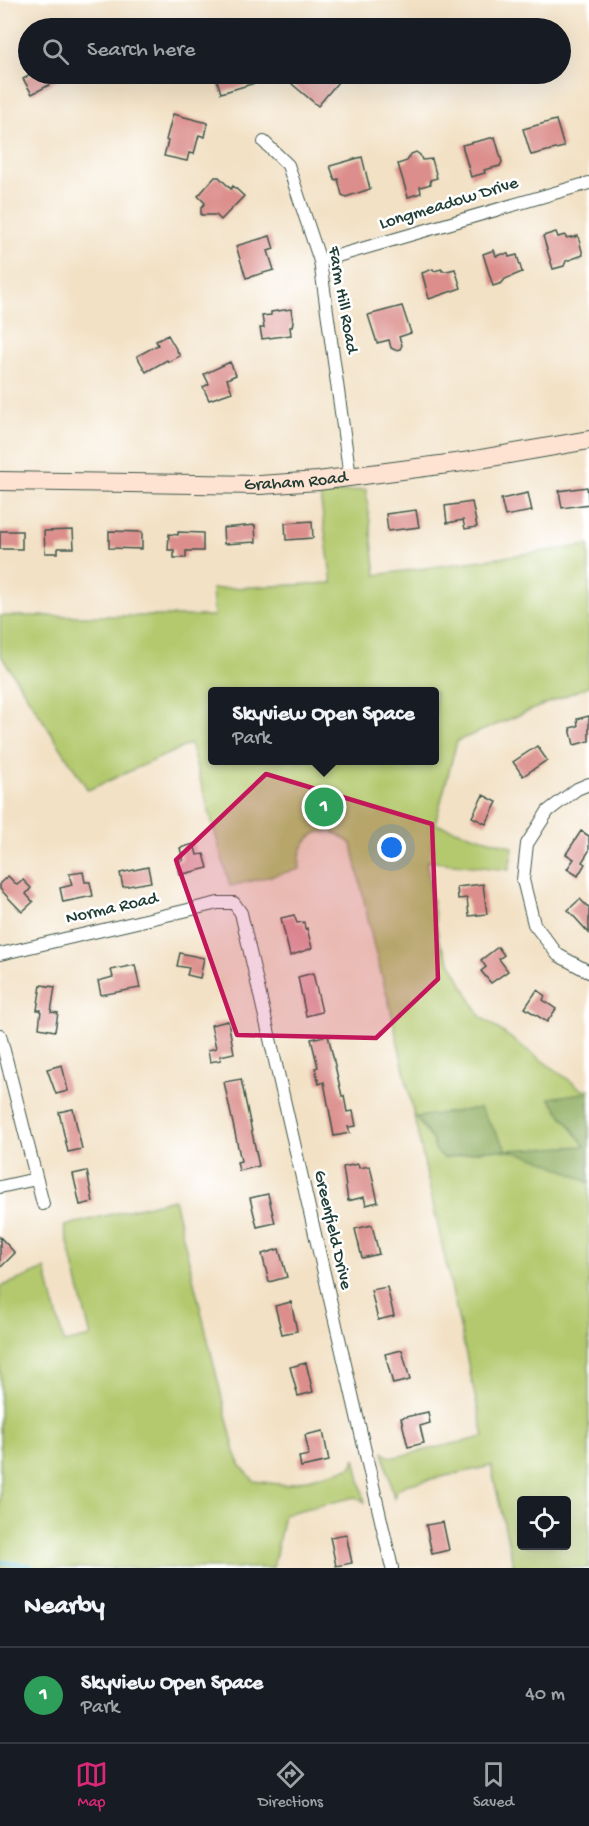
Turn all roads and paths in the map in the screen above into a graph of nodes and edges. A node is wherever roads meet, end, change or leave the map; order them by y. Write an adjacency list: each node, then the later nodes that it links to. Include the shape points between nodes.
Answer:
1 (264, 142): 3 (street, Farm Hill Road, via 288,165)
2 (589, 183): 3 (street, Longmeadow Drive)
3 (320, 261): 5 (street, Farm Hill Road)
4 (589, 441): 5 (street, Graham Road)
5 (350, 477): 6 (street, Graham Road, via 260,485)
6 (0, 481)
7 (589, 784): 10 (street, via 548,811 527,844 523,880 534,924 558,955)
8 (234, 903): 9 (street, Norma Road, via 218,903); 15 (street, Greenfield Drive, via 241,913)
9 (0, 954)
10 (589, 972)
11 (0, 1035): 12 (street)
12 (36, 1179): 13 (street); 14 (street)
13 (0, 1187)
14 (43, 1204)
15 (392, 1568)

